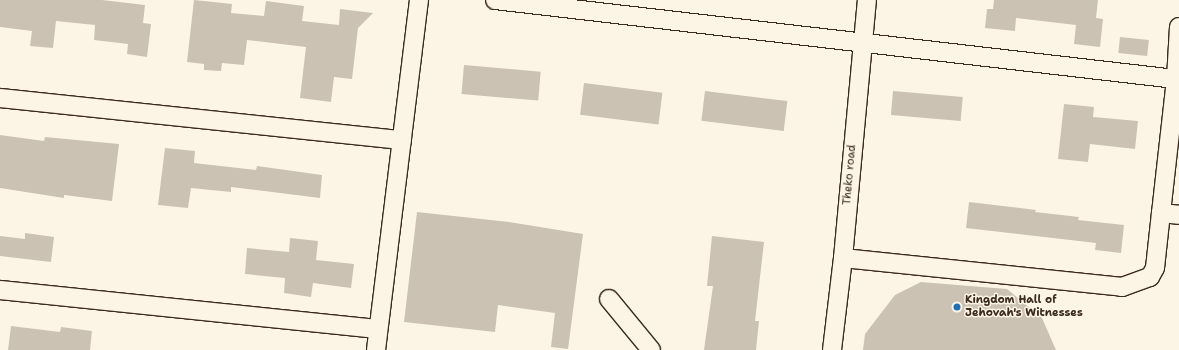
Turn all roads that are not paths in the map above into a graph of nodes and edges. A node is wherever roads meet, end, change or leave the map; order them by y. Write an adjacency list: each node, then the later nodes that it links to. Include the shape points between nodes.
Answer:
1 (419, 0): 8 (street)
2 (495, 0): 5 (street)
3 (867, 0): 5 (street, Theko road)
4 (1179, 27): 6 (street)
5 (862, 43): 6 (street); 10 (street, Theko road)
6 (1176, 79): 9 (street)
7 (0, 98): 8 (street)
8 (402, 140): 13 (street)
9 (1170, 214): 10 (street, via 1155,268 1150,277 1122,288)
10 (843, 258): 16 (street, Theko road)
11 (0, 290): 13 (street)
12 (609, 299): 15 (street)
13 (378, 329): 14 (street)
14 (376, 350)
15 (651, 350)
16 (832, 350)

